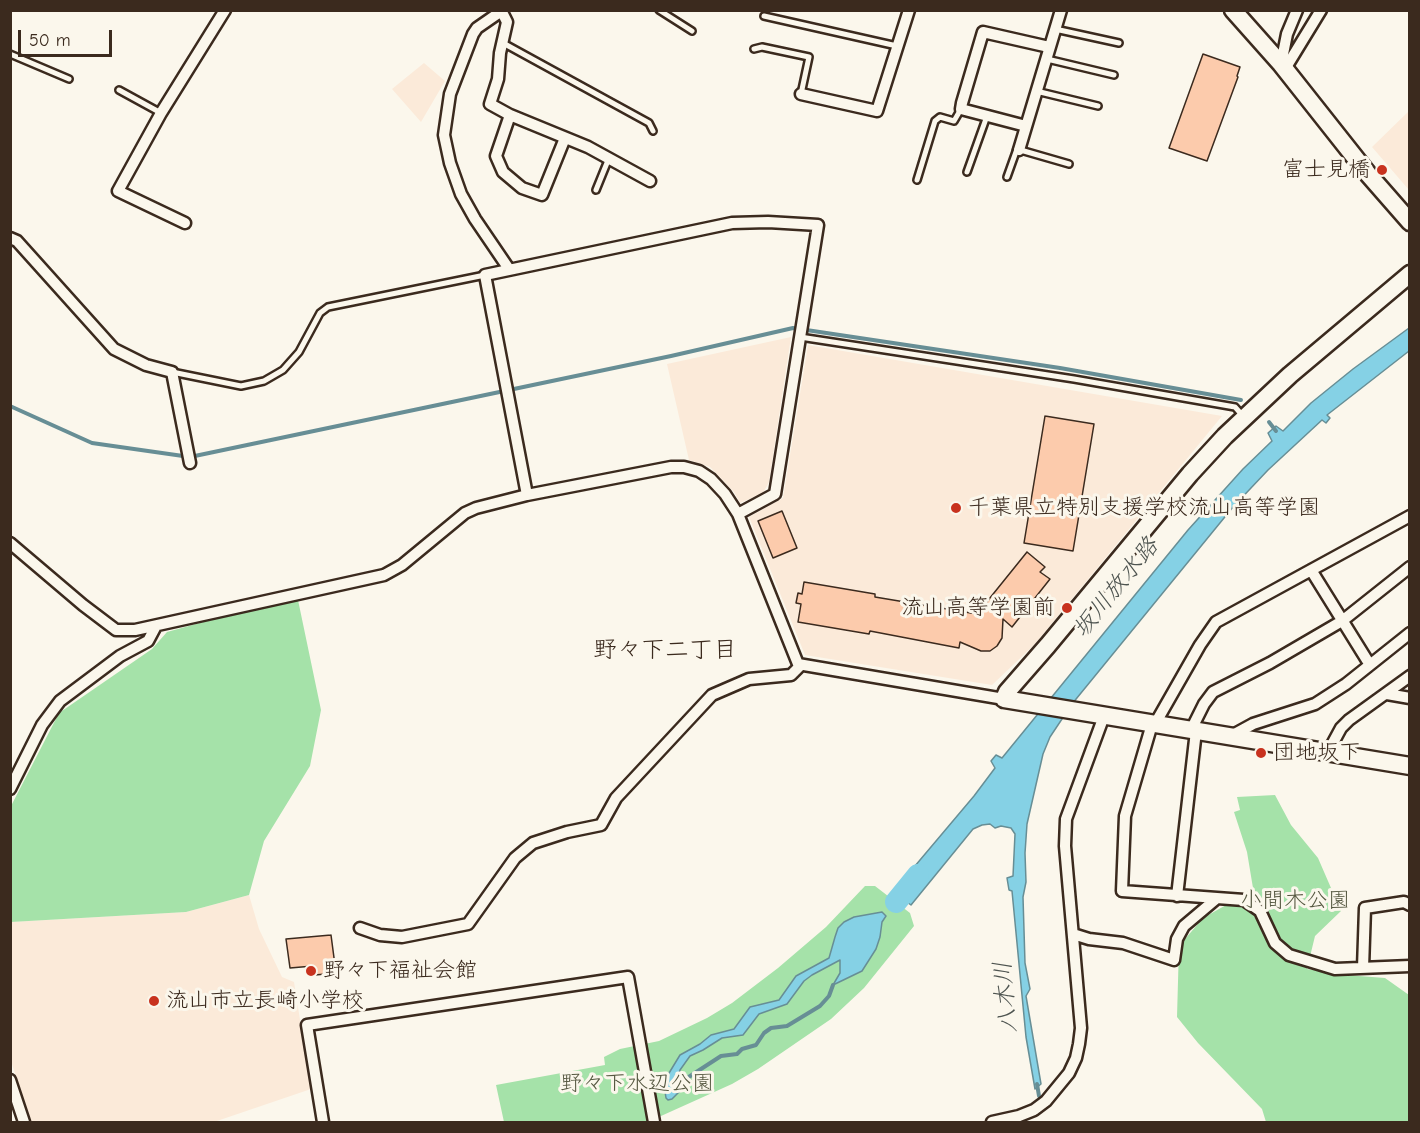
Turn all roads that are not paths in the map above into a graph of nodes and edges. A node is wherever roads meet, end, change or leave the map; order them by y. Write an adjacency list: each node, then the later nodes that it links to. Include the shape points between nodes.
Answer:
1 (225, 10): 27 (street)
2 (659, 10): 11 (lane)
3 (909, 10): 14 (street)
4 (1061, 10): 10 (street)
5 (1233, 10): 19 (street)
6 (1297, 10): 19 (street, via 1287,34)
7 (1321, 10): 19 (street)
8 (503, 11): 12 (street, via 507,22); 44 (street, via 473,34 450,94 444,135 461,194)
9 (764, 16): 14 (lane)
10 (1055, 29): 13 (lane); 15 (street)
11 (692, 31)
12 (502, 43): 28 (street, via 498,79 490,104); 31 (lane, via 649,123)
13 (1119, 43)
14 (898, 46): 24 (street, via 877,111)
15 (1049, 47): 18 (street); 26 (street, via 983,32)
16 (754, 49): 24 (lane, via 762,47 809,57)
17 (10, 54): 21 (lane)
18 (1045, 59): 20 (lane); 23 (street)
19 (1283, 66): 41 (street)
20 (1114, 75)
21 (69, 79)
22 (119, 90): 27 (lane)
23 (1036, 91): 25 (lane); 30 (street)
24 (801, 94)
25 (1098, 106)
26 (961, 109): 29 (street); 38 (lane, via 954,121 940,117 935,121)
27 (161, 113): 42 (street, via 118,191)
28 (510, 115): 32 (street); 32 (street, via 496,156 502,171 522,188 542,195)
29 (987, 116): 30 (street); 36 (lane)
30 (1026, 126): 33 (street)
31 (653, 131)
32 (565, 138): 34 (street)
33 (1019, 150): 35 (lane); 37 (lane)
34 (609, 158): 39 (street); 40 (lane)
35 (1069, 164)
36 (968, 172)
37 (1007, 177)
38 (917, 180)
39 (650, 181)
40 (596, 190)
41 (1410, 222)
42 (185, 223)
43 (10, 238): 48 (street, via 114,349 146,365)
44 (508, 269): 46 (street); 47 (street, via 732,223 818,225)
45 (1410, 274): 49 (street, via 1339,331)
46 (484, 275): 48 (lane, via 328,308 320,313 299,352 283,370 264,381 241,386); 51 (street)
47 (800, 337): 49 (lane, via 1235,407); 52 (street, via 775,494)
48 (172, 372): 50 (street)
49 (1244, 417): 65 (street, via 1190,474 1007,692)
50 (189, 459)
51 (528, 495): 52 (street, via 684,467 711,479); 58 (street, via 465,513 384,575)
52 (738, 514): 61 (street)
53 (1410, 516): 56 (street)
54 (10, 543): 58 (street, via 116,630)
55 (1410, 567): 57 (street)
56 (1311, 570): 57 (street); 67 (street, via 1216,622)
57 (1342, 621): 60 (street); 68 (street, via 1213,692)
58 (156, 626): 72 (street, via 148,641 120,656 60,700 42,725)
59 (1410, 633): 60 (street)
60 (1370, 664): 69 (street, via 1347,684 1309,707 1253,724)
61 (800, 666): 65 (street); 76 (street, via 790,675 749,679 712,695 616,798 602,825 532,843 515,858 468,924 402,937)
62 (1410, 676): 63 (street)
63 (1387, 694): 64 (street); 70 (street, via 1349,720)
64 (1410, 698)
65 (1009, 700): 66 (street)
66 (1099, 715): 67 (street); 77 (street, via 1066,819)
67 (1154, 724): 68 (street); 73 (street, via 1125,816 1122,891)
68 (1194, 731): 69 (street); 73 (street)
69 (1231, 736): 70 (street)
70 (1328, 752): 71 (street)
71 (1410, 766)
72 (10, 789)
73 (1177, 896): 74 (street)
74 (1215, 899): 77 (street, via 1184,926 1177,939 1174,960 1123,943); 79 (street, via 1244,900 1256,908 1275,944 1289,955 1335,969)
75 (1410, 905): 79 (street, via 1404,902 1365,908)
76 (360, 928)
77 (1072, 934): 84 (street, via 1080,1028 1069,1073 1034,1110)
78 (1410, 966): 79 (street)
79 (1363, 968)
80 (10, 1080): 81 (street)
81 (24, 1122)
82 (324, 1122): 83 (street, via 307,1025 628,977)
83 (654, 1122)
84 (992, 1122)

